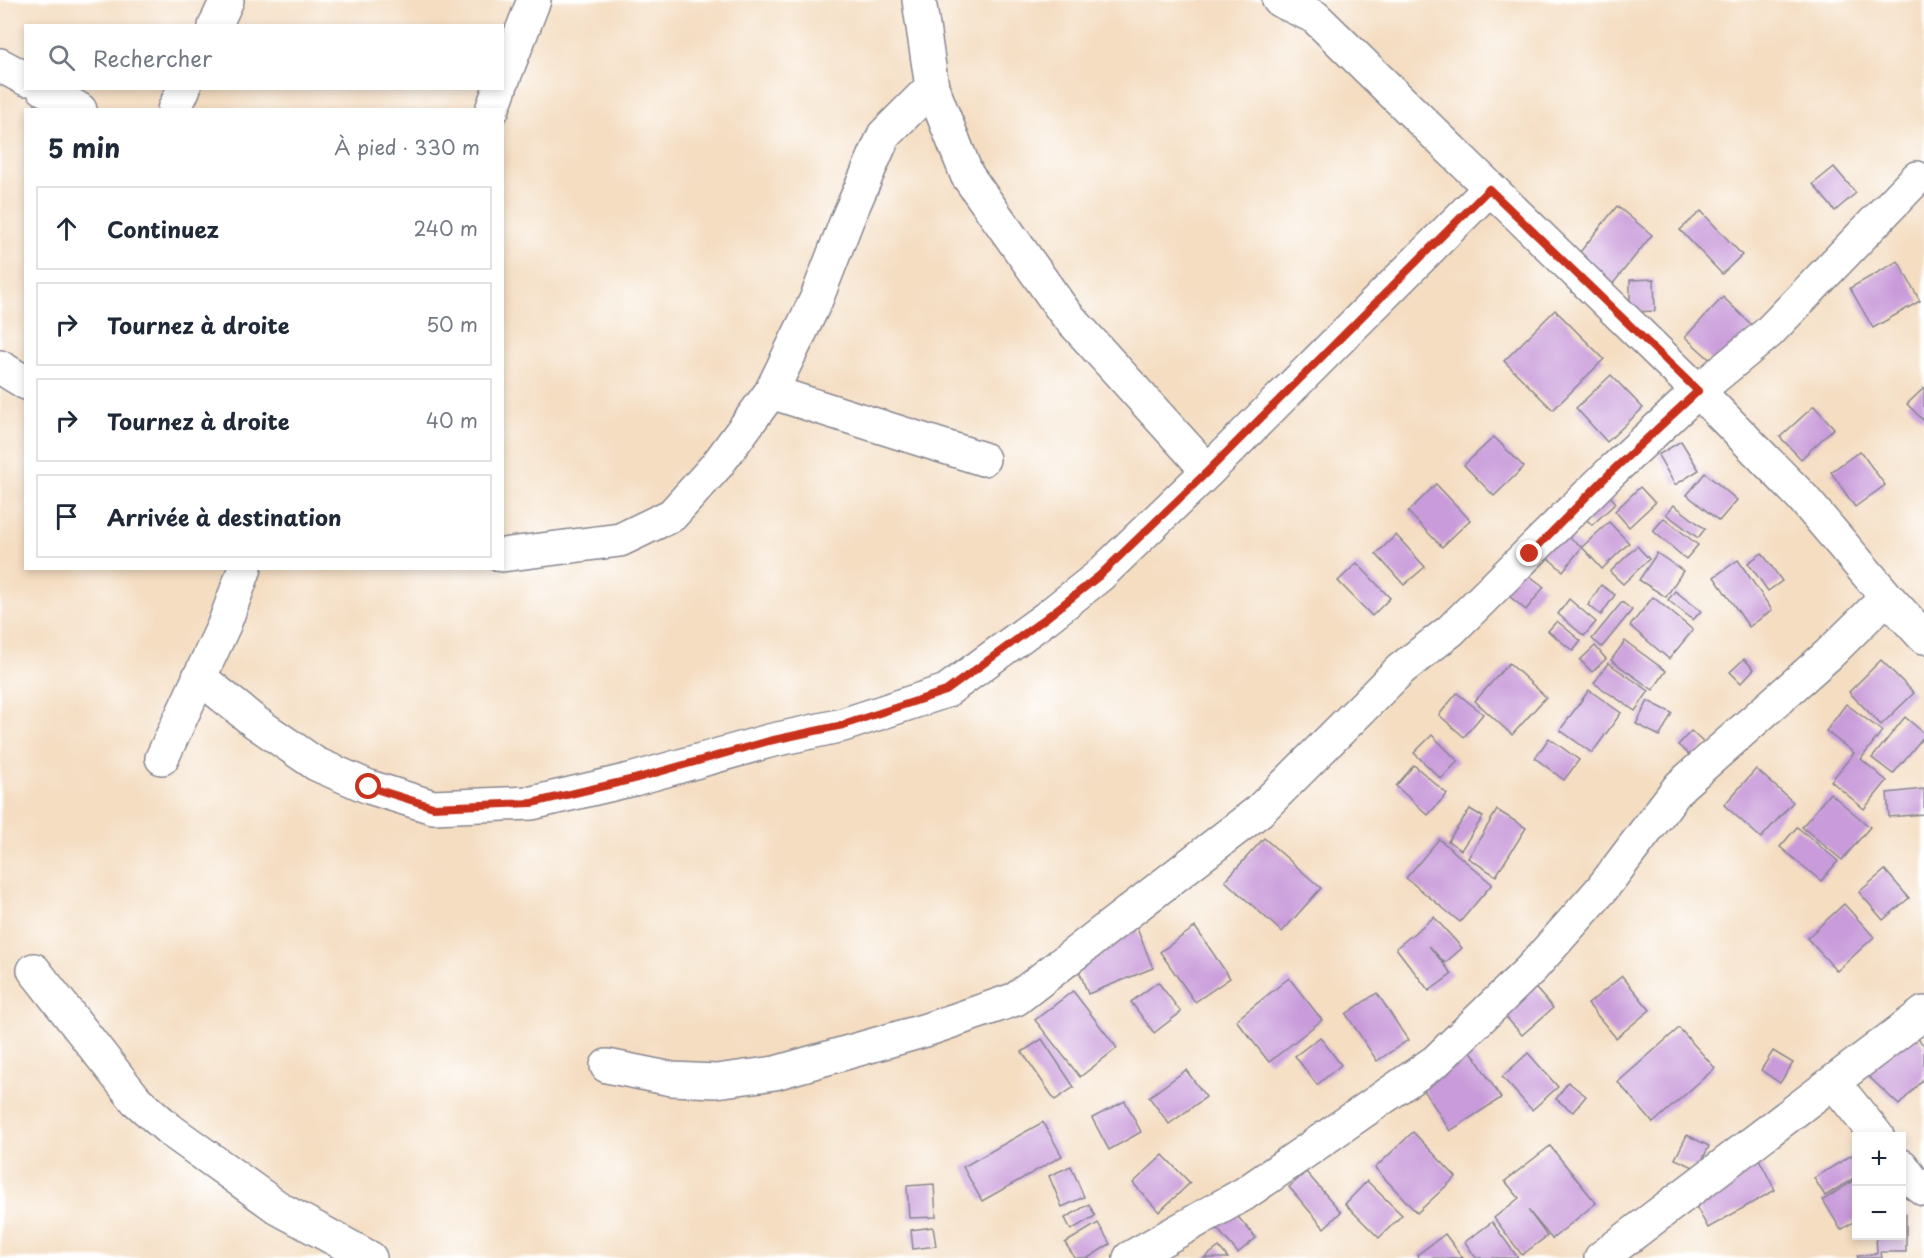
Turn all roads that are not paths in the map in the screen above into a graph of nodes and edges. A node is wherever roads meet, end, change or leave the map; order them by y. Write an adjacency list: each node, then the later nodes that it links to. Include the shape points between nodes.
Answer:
1 (227, 0): 5 (street)
2 (534, 0): 7 (street)
3 (919, 0): 9 (street)
4 (1279, 0): 17 (street, via 1314,17)
5 (216, 24)
6 (0, 65): 8 (street)
7 (504, 77)
8 (24, 78)
9 (932, 87): 21 (street, via 884,135 816,300); 23 (street, via 967,175 1065,313)
10 (46, 90): 13 (street)
11 (183, 90): 14 (street)
12 (499, 90): 15 (street)
13 (77, 108)
14 (175, 108)
15 (493, 108)
16 (1917, 178): 20 (street, via 1768,333)
17 (1489, 189): 20 (street); 23 (street)
18 (0, 367): 19 (street)
19 (24, 382)
20 (1698, 391): 26 (street, via 1802,497); 32 (street, via 1450,632 1401,669 1259,811 1016,999 926,1030 775,1073 716,1081 672,1079)
21 (771, 392): 22 (street); 24 (street, via 717,465 672,515 620,540)
22 (982, 459)
23 (1208, 471): 28 (street, via 1099,576 946,691 843,725 532,803 433,807 369,787 316,764)
24 (505, 549)
25 (244, 570): 28 (street, via 225,625)
26 (1887, 597): 27 (street); 38 (street, via 1828,655 1680,786 1601,890 1532,968 1436,1061 1244,1194)
27 (1924, 637)
28 (200, 677): 29 (street)
29 (162, 758)
30 (34, 970): 37 (street, via 136,1100 170,1130 280,1209)
31 (1924, 1014): 33 (street)
32 (607, 1066)
33 (1834, 1083): 34 (street); 39 (street)
34 (1873, 1132)
35 (1906, 1171): 36 (street)
36 (1924, 1189)
37 (370, 1258)
38 (1130, 1258)
39 (1601, 1258)

